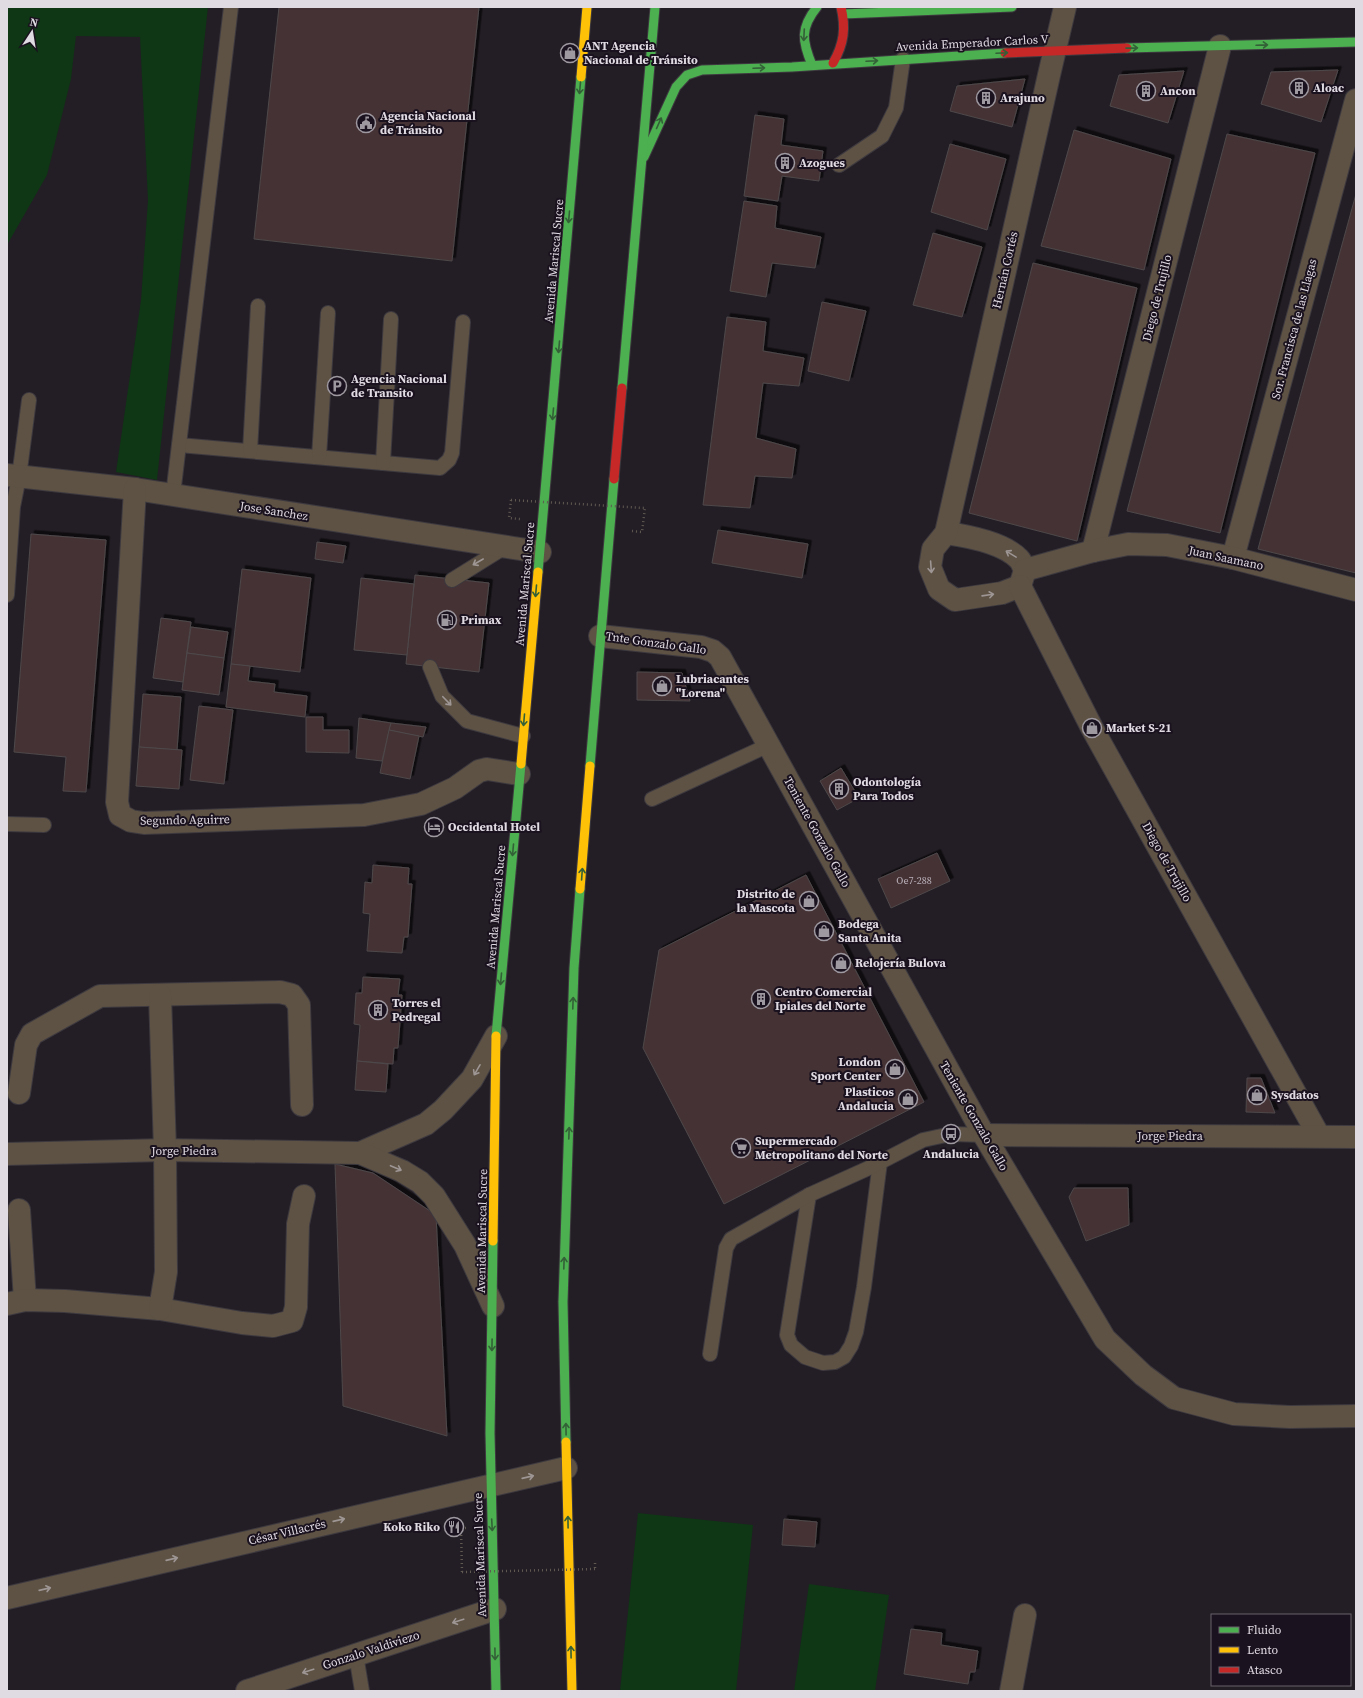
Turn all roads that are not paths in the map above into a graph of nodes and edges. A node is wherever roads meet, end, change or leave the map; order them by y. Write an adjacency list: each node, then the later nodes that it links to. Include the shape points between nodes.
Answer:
1 (231, 7): 22 (lane)
2 (587, 7): 32 (main road, Avenida Mariscal Sucre, one-way to 32)
3 (655, 7): 15 (main road)
4 (817, 7): 13 (main road, one-way to 13, via 805,28 804,46)
5 (1012, 7): 7 (main road)
6 (1066, 7): 10 (street, Hernán Cortés)
7 (842, 10): 12 (main road, via 845,32 841,49)
8 (1356, 42): 9 (main road, Avenida Emperador Carlos V, one-way to 8)
9 (1220, 46): 10 (main road, Avenida Emperador Carlos V, one-way to 9); 31 (street, Diego de Trujillo)
10 (1054, 50): 11 (main road, Avenida Emperador Carlos V, one-way to 10); 29 (street, Hernán Cortés)
11 (904, 59): 12 (main road, Avenida Emperador Carlos V, one-way to 11); 16 (lane, via 896,108 882,136)
12 (833, 63): 13 (main road, Avenida Emperador Carlos V)
13 (812, 65): 15 (main road, Avenida Emperador Carlos V, one-way to 13, via 676,86 687,75 702,70)
14 (1356, 100): 33 (street, Sor. Francisca de las Llagas)
15 (643, 159): 38 (main road)
16 (839, 165)
17 (258, 306): 23 (lane)
18 (328, 313): 24 (lane)
19 (391, 319): 25 (lane)
20 (463, 322): 25 (lane, via 452,453 449,460 440,468)
21 (29, 400): 26 (lane)
22 (179, 445): 23 (lane); 28 (lane)
23 (250, 451): 24 (lane)
24 (319, 457): 25 (lane)
25 (383, 463)
26 (13, 476): 27 (street, Jose Sanchez); 37 (lane)
27 (135, 489): 28 (street, Jose Sanchez); 43 (street, Segundo Aguirre, via 117,802 120,815 131,821 144,823 364,815 421,804 455,788 479,771 487,769)
28 (173, 495): 30 (street, Jose Sanchez)
29 (946, 533): 34 (street, one-way to 29, via 1020,560 1010,552 973,537); 34 (street, one-way to 34, via 933,549 930,567 939,589 955,600 1002,593)
30 (505, 547): 32 (street, Jose Sanchez); 35 (lane, one-way to 35)
31 (1093, 551): 33 (street, Juan Saamano, via 1128,544 1167,545); 34 (street, Juan Saamano)
32 (540, 552): 41 (main road, Avenida Mariscal Sucre, one-way to 41)
33 (1233, 558): 36 (street, Juan Saamano)
34 (1022, 578): 52 (street, Diego de Trujillo, via 1092,728)
35 (452, 580)
36 (1356, 590)
37 (7, 595)
38 (600, 636): 39 (street, Tnte Gonzalo Gallo, via 701,647); 66 (main road, one-way to 38, via 563,1302 574,968)
39 (713, 651): 42 (street, Teniente Gonzalo Gallo, via 720,657)
40 (430, 667): 41 (lane, one-way to 41, via 442,696 467,721)
41 (523, 736): 43 (main road, Avenida Mariscal Sucre)
42 (769, 745): 44 (lane); 51 (street, Teniente Gonzalo Gallo)
43 (519, 774): 48 (main road, Avenida Mariscal Sucre, one-way to 48)
44 (652, 799)
45 (7, 824): 46 (lane)
46 (44, 825)
47 (160, 995): 49 (street, via 100,996 32,1034 26,1045); 50 (street, via 280,992 292,995 299,1005); 54 (street)
48 (496, 1036): 55 (street, Jorge Piedra, one-way to 55, via 472,1079 432,1120); 62 (main road, Avenida Mariscal Sucre)
49 (19, 1092)
50 (302, 1105)
51 (984, 1135): 52 (street, Jorge Piedra); 57 (lane, via 951,1134 923,1140); 65 (street, Teniente Gonzalo Gallo, via 1106,1339 1144,1375 1174,1398 1234,1414 1290,1417)
52 (1319, 1136): 53 (street, Jorge Piedra)
53 (1356, 1137)
54 (165, 1150): 55 (street, Jorge Piedra); 56 (street, Jorge Piedra); 63 (street, via 166,1272)
55 (360, 1153): 62 (street, Jorge Piedra, one-way to 62, via 402,1171 420,1182 434,1196 465,1245)
56 (7, 1154)
57 (880, 1162): 58 (lane); 58 (lane, via 856,1332 844,1357 835,1362 823,1363 805,1357 791,1345 787,1335)
58 (809, 1195): 64 (lane, via 731,1239 726,1248)
59 (304, 1196): 63 (street, via 298,1224 296,1307 292,1321 273,1326)
60 (19, 1210): 61 (street)
61 (16, 1302): 63 (street, via 65,1301)
62 (493, 1306): 67 (main road, Avenida Mariscal Sucre, one-way to 67)
63 (160, 1309)
64 (710, 1354)
65 (1356, 1416)
66 (566, 1468): 67 (street, César Villacrés, one-way to 66); 75 (main road, one-way to 66)
67 (490, 1486): 68 (street, César Villacrés, one-way to 67); 69 (main road, Avenida Mariscal Sucre, one-way to 69)
68 (7, 1598)
69 (494, 1609): 71 (street, Gonzalo Valdiviezo, one-way to 71); 74 (main road, Avenida Mariscal Sucre, one-way to 74)
70 (1025, 1615): 76 (street)
71 (356, 1655): 72 (street, Gonzalo Valdiviezo, one-way to 72); 73 (lane)
72 (247, 1691)
73 (362, 1691)
74 (496, 1691)
75 (572, 1691)
76 (1011, 1691)

